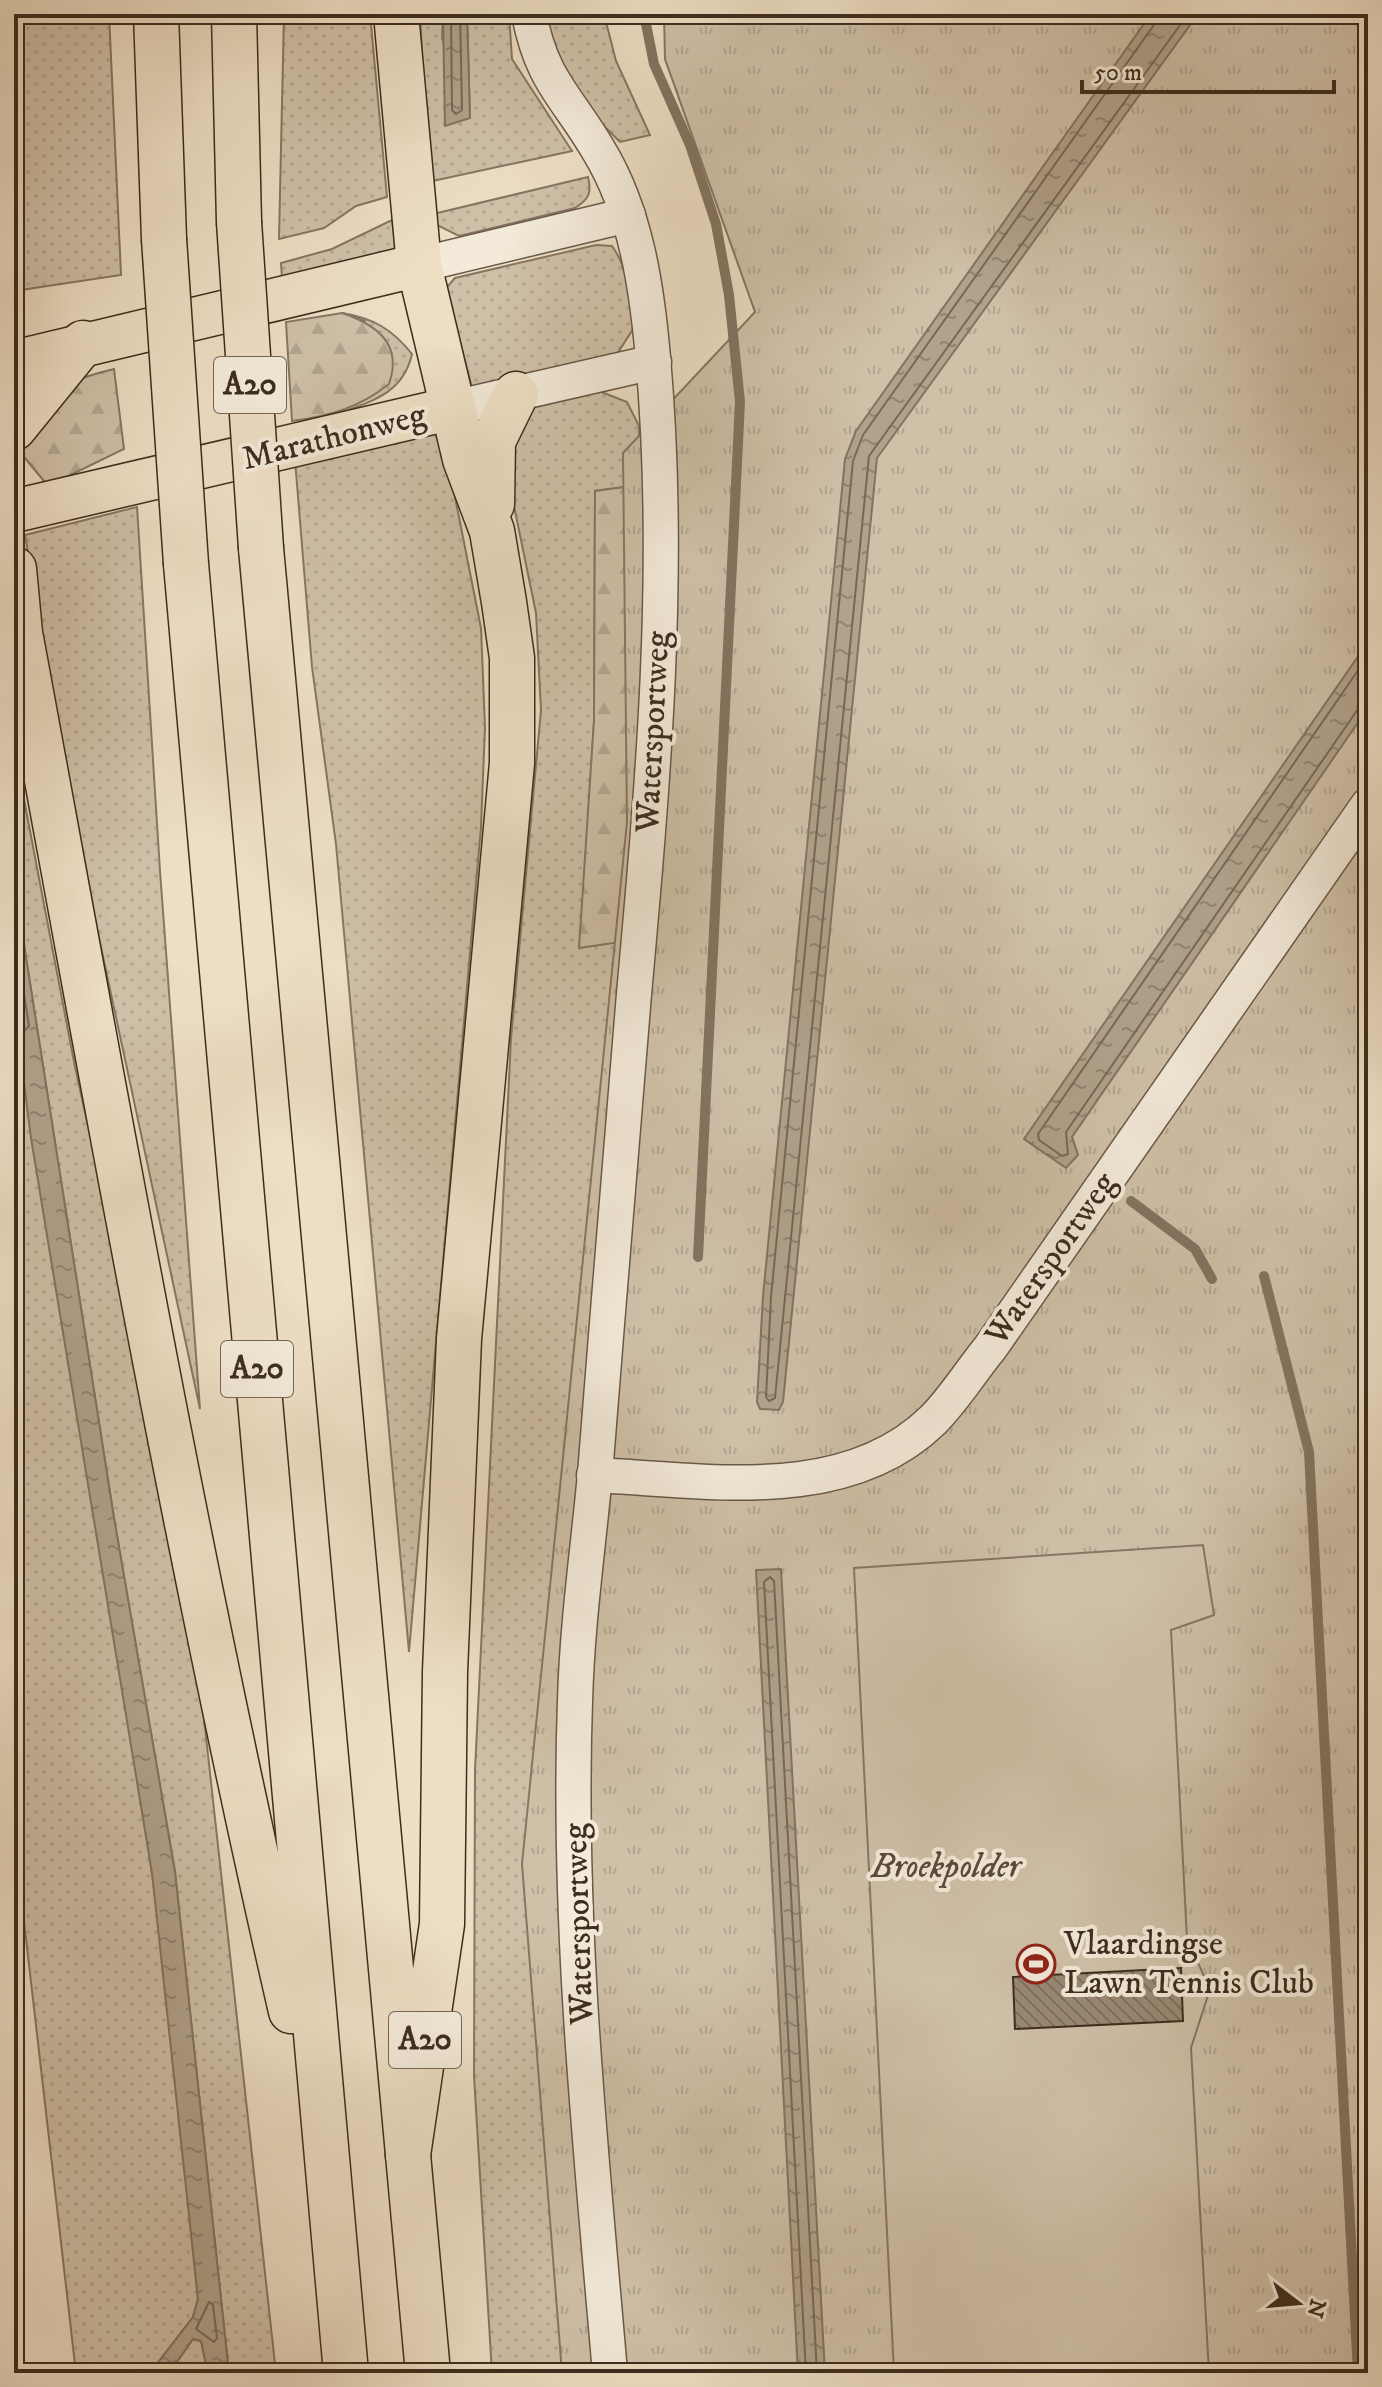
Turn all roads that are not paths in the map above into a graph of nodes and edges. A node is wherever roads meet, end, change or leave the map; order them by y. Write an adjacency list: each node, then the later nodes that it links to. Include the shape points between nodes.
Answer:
1 (156, 14): 20 (highway, A20, bridge, via 164,239 186,564)
2 (234, 14): 19 (highway, A20, bridge, via 239,222 261,548)
3 (396, 14): 6 (highway)
4 (529, 14): 5 (street, Watersportweg, via 546,76 599,149)
5 (628, 215): 6 (street); 9 (street, Watersportweg)
6 (419, 265): 7 (main road); 11 (highway)
7 (83, 343): 8 (main road); 12 (highway)
8 (14, 362)
9 (654, 362): 10 (street, Marathonweg); 18 (street, Watersportweg, via 660,564 653,779)
10 (516, 394): 11 (street, Marathonweg); 14 (highway, A20, via 493,441)
11 (453, 408): 13 (main road, Marathonweg); 14 (highway, A20)
12 (14, 428)
13 (14, 511)
14 (492, 531): 19 (highway, A20, via 512,658 512,763 459,1339 445,1672 442,1924)
15 (14, 569): 16 (highway, A20)
16 (17, 626): 20 (highway, A20, via 241,1793)
17 (1368, 805): 18 (street, Watersportweg, via 990,1348 932,1420 872,1463 802,1479 721,1483)
18 (594, 1475): 23 (street, Watersportweg, via 575,1699 575,1876 584,2066)
19 (408, 2155): 22 (highway, A20)
20 (329, 2173): 21 (highway, A20)
21 (346, 2373)
22 (428, 2373)
23 (610, 2373)

